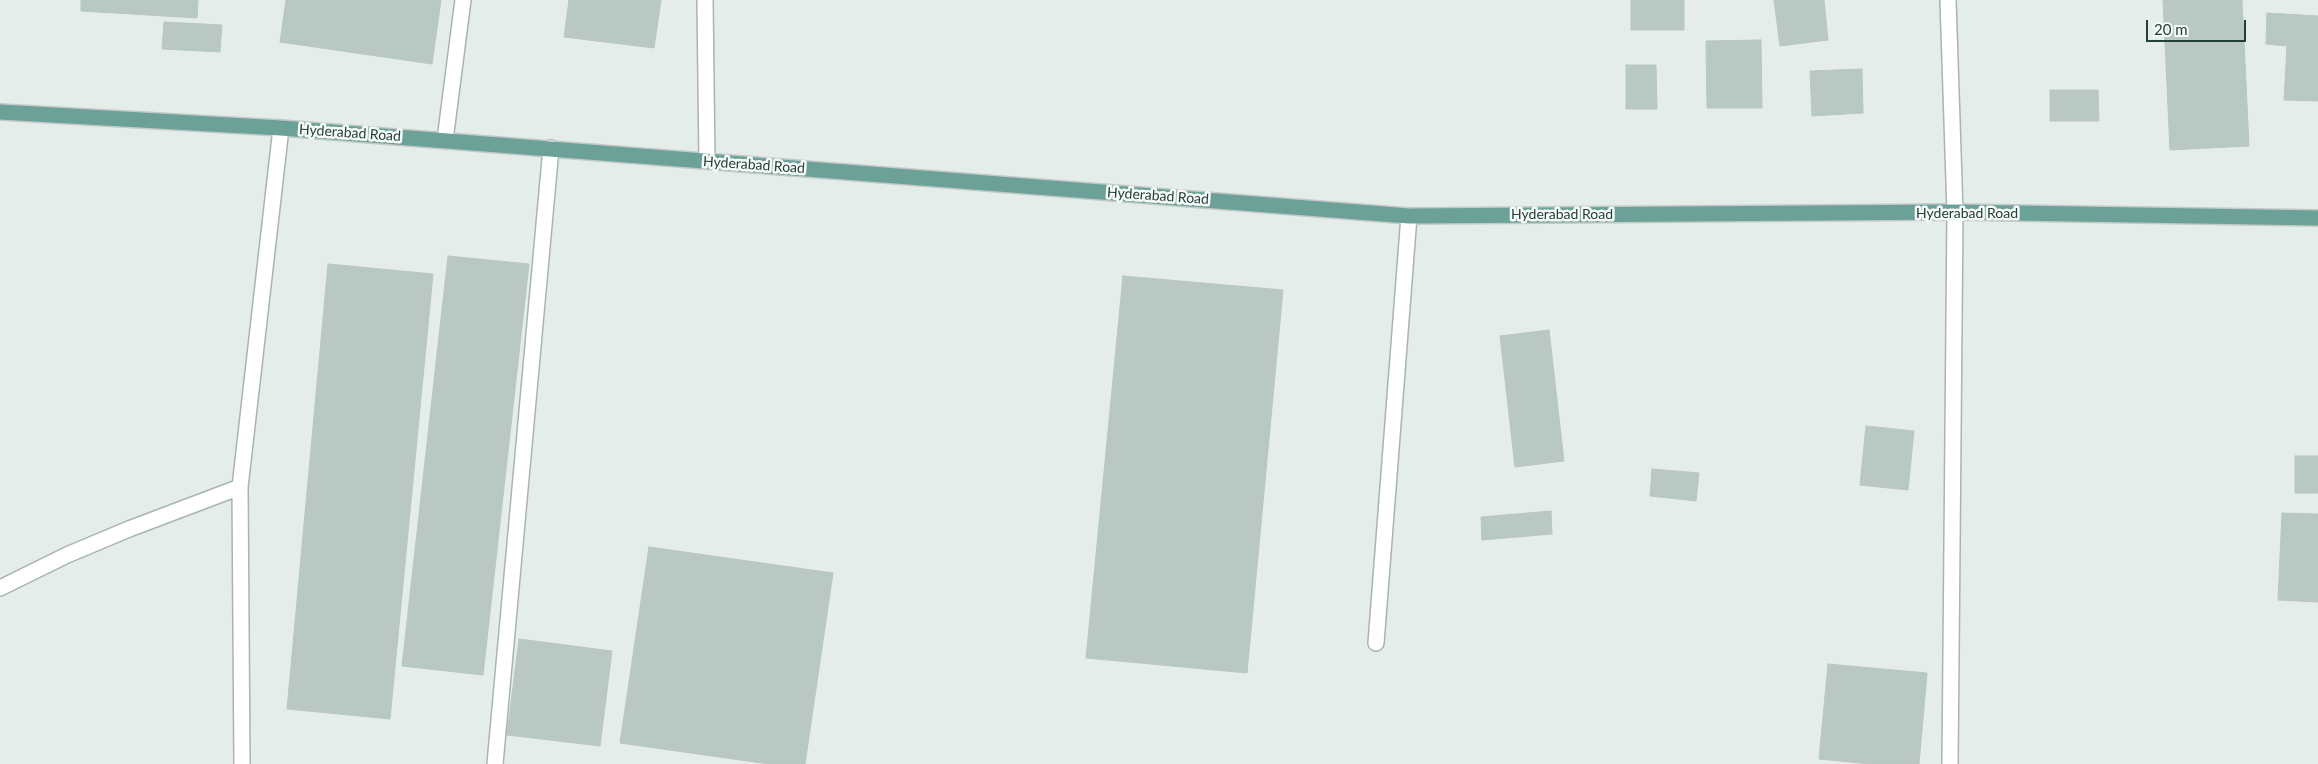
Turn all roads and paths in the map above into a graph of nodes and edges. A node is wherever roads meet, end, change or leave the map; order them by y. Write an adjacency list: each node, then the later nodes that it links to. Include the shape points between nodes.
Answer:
1 (463, 0): 6 (street)
2 (705, 0): 8 (street)
3 (1948, 0): 9 (street)
4 (0, 112): 5 (main road, Hyderabad Road)
5 (281, 128): 6 (main road, Hyderabad Road); 12 (street)
6 (445, 140): 7 (main road, Hyderabad Road)
7 (551, 148): 8 (main road, Hyderabad Road); 16 (street)
8 (707, 161): 10 (main road, Hyderabad Road)
9 (1954, 212): 10 (main road, Hyderabad Road); 11 (main road, Hyderabad Road); 17 (street)
10 (1409, 216): 14 (street)
11 (2318, 218)
12 (240, 487): 13 (street, via 103,540); 15 (street)
13 (0, 588)
14 (1376, 643)
15 (242, 764)
16 (495, 764)
17 (1950, 764)

